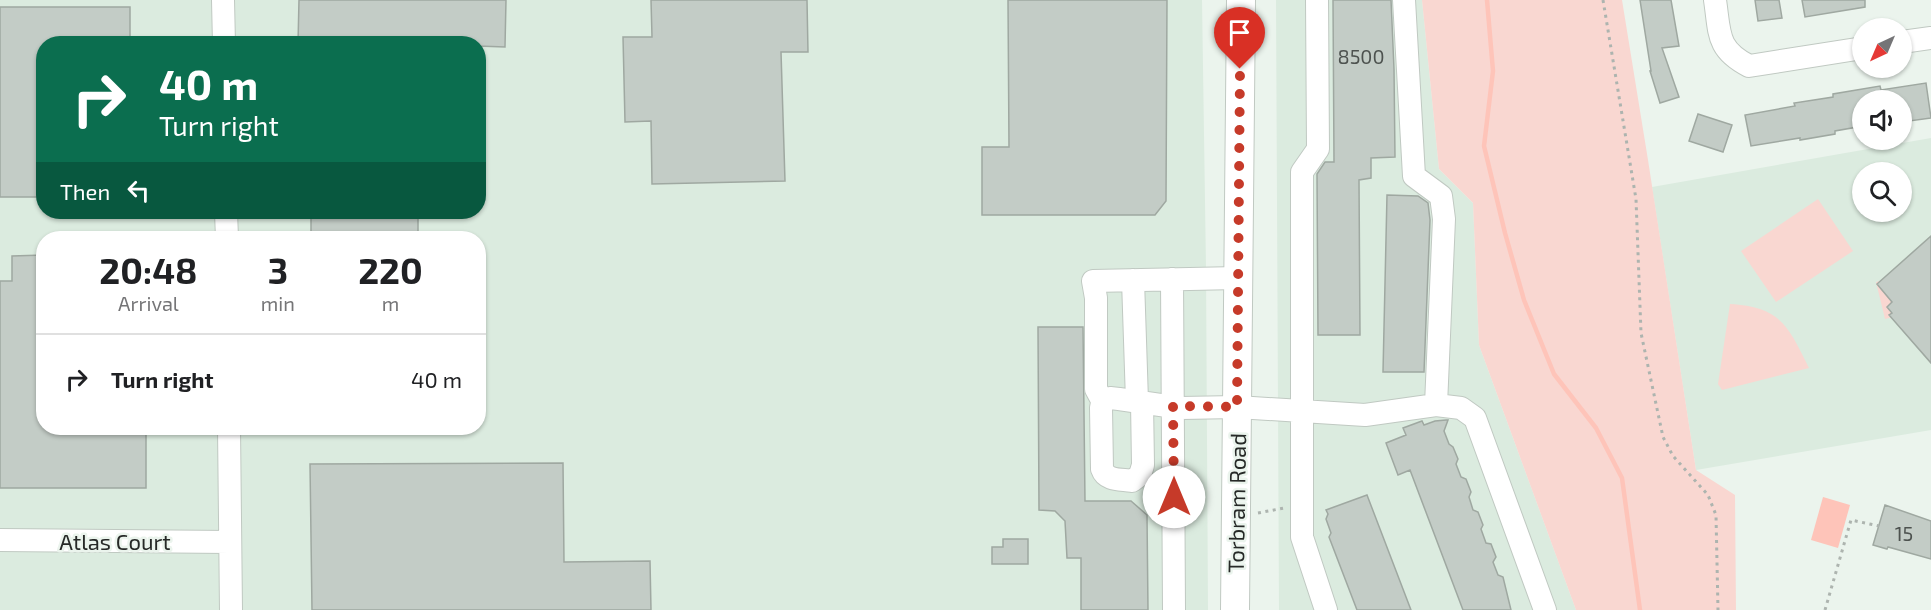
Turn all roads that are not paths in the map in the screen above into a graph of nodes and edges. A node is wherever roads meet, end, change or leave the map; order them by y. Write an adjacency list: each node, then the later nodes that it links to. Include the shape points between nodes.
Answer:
1 (224, 0): 6 (street)
2 (1241, 0): 10 (main road, Torbram Road)
3 (1317, 0): 18 (street, via 1318,150 1302,172)
4 (1404, 0): 15 (street, via 1414,176 1441,196 1444,219)
5 (1715, 0): 9 (street, via 1723,46 1749,66)
6 (224, 36)
7 (1931, 38): 8 (street)
8 (1912, 41)
9 (1852, 50)
10 (1238, 278): 11 (street); 17 (main road, Torbram Road)
11 (1172, 279): 12 (street); 16 (street)
12 (1133, 280): 13 (street, via 1093,281 1096,389); 14 (street)
13 (1103, 402): 14 (street, via 1110,398); 14 (street, via 1104,474 1132,481 1140,475 1143,465)
14 (1139, 402): 16 (street)
15 (1436, 405): 18 (street, via 1365,415); 26 (street, via 1461,408 1475,418)
16 (1173, 406): 17 (street); 23 (street)
17 (1237, 407): 18 (street); 24 (main road, Torbram Road)
18 (1303, 411): 25 (street, via 1302,537)
19 (229, 435): 21 (street)
20 (0, 540): 21 (street, Atlas Court)
21 (230, 542): 22 (street)
22 (231, 610)
23 (1174, 610)
24 (1235, 610)
25 (1326, 610)
26 (1545, 610)

